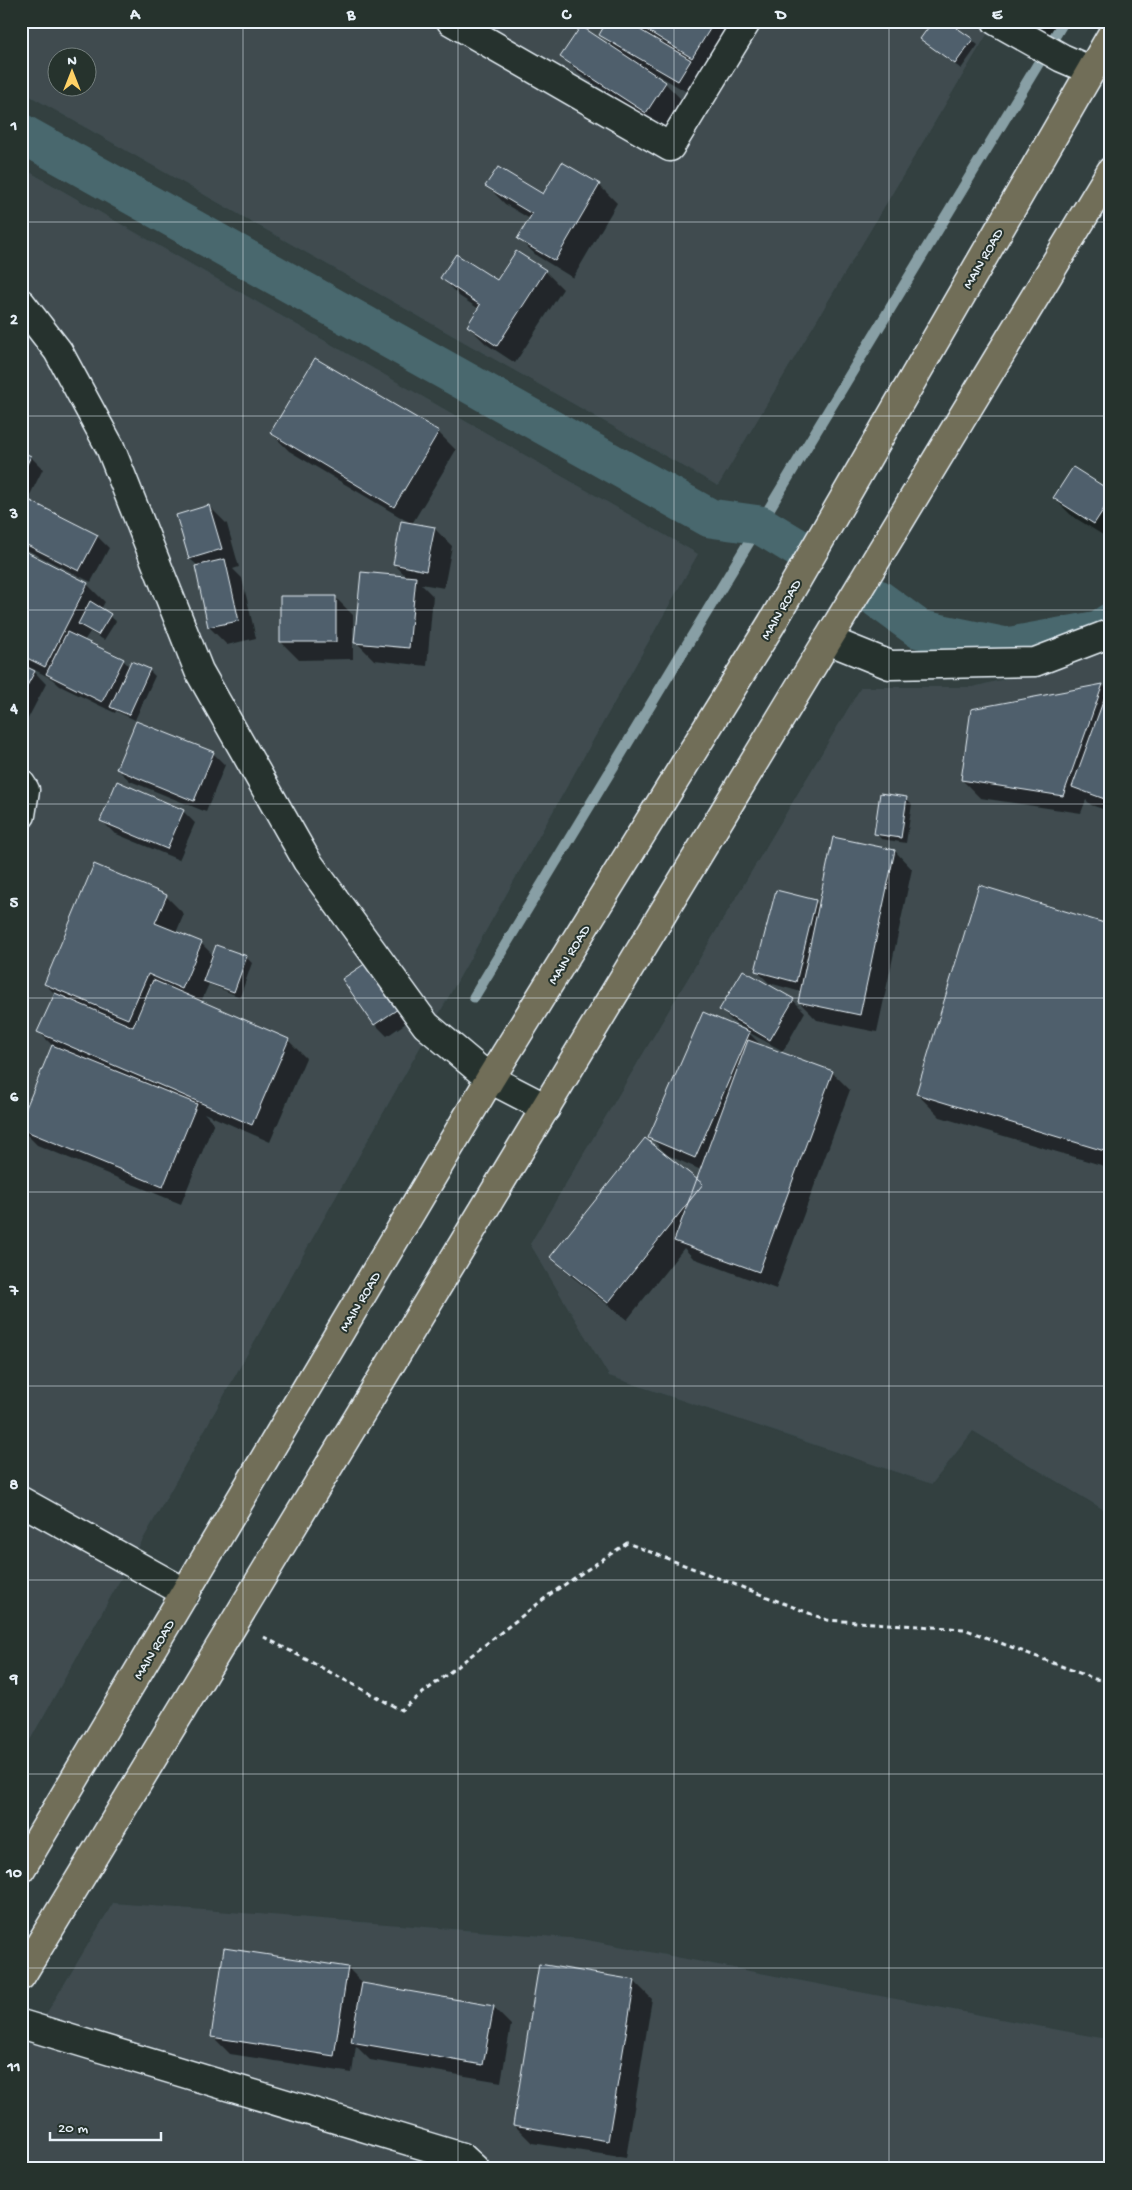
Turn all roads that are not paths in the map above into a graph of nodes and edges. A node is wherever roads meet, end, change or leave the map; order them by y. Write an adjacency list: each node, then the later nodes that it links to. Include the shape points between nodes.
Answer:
1 (451, 21): 2 (street, via 670,147)
2 (747, 21)
3 (996, 21): 5 (street)
4 (1111, 36): 5 (main road, MAIN ROAD)
5 (1090, 70): 12 (main road, MAIN ROAD, via 772,623)
6 (1111, 171): 9 (main road)
7 (21, 303): 12 (street, via 58,351 110,447 199,671 307,861 426,1025)
8 (1111, 633): 9 (street, via 1035,662 890,665)
9 (828, 640): 13 (main road)
10 (21, 784): 11 (street, via 25,790)
11 (21, 815)
12 (490, 1080): 13 (street); 15 (main road, MAIN ROAD)
13 (546, 1108): 17 (main road)
14 (21, 1501): 15 (street)
15 (186, 1593): 16 (main road, MAIN ROAD)
16 (21, 1869)
17 (21, 1976)
18 (21, 2024): 19 (street, via 462,2157)
19 (475, 2169)

